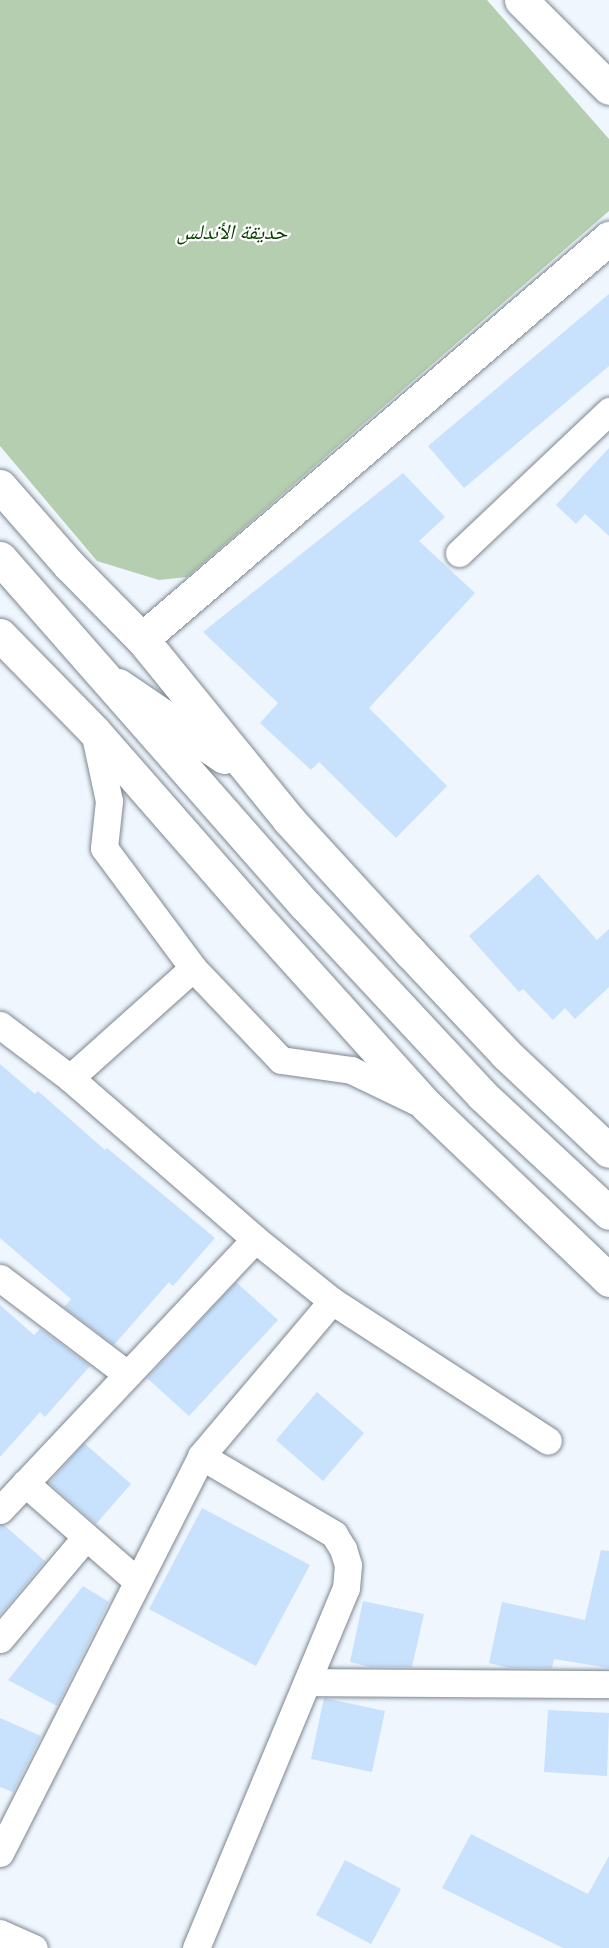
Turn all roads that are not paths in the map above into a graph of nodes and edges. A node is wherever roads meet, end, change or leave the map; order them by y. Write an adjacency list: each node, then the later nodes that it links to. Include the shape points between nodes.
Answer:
1 (521, 0): 2 (street)
2 (609, 88)
3 (609, 238): 9 (street)
4 (609, 411): 6 (street)
5 (0, 486): 9 (street)
6 (459, 553)
7 (0, 558): 10 (street)
8 (0, 635): 11 (street)
9 (142, 639): 12 (street)
10 (106, 676): 12 (street); 18 (street, via 306,906 474,1087)
11 (94, 731): 13 (street, via 109,801 104,848); 16 (street)
12 (256, 778): 17 (street, via 289,819 506,1054)
13 (193, 968): 15 (street); 16 (street, via 281,1060 351,1070)
14 (0, 1026): 15 (street)
15 (70, 1078): 19 (street)
16 (427, 1106): 21 (street)
17 (609, 1151)
18 (609, 1213)
19 (255, 1239): 22 (street); 23 (street)
20 (0, 1278): 23 (street)
21 (609, 1280)
22 (332, 1301): 24 (street); 25 (street)
23 (127, 1374): 26 (street)
24 (548, 1441)
25 (201, 1456): 29 (street); 31 (street, via 334,1534 343,1549 348,1565 346,1588)
26 (25, 1484): 27 (street); 28 (street)
27 (0, 1510)
28 (86, 1537): 29 (street); 30 (street)
29 (137, 1581): 33 (street)
30 (0, 1640)
31 (307, 1682): 32 (street); 36 (street)
32 (609, 1684)
33 (0, 1852)
34 (0, 1933): 35 (street)
35 (34, 1948)
36 (196, 1948)

